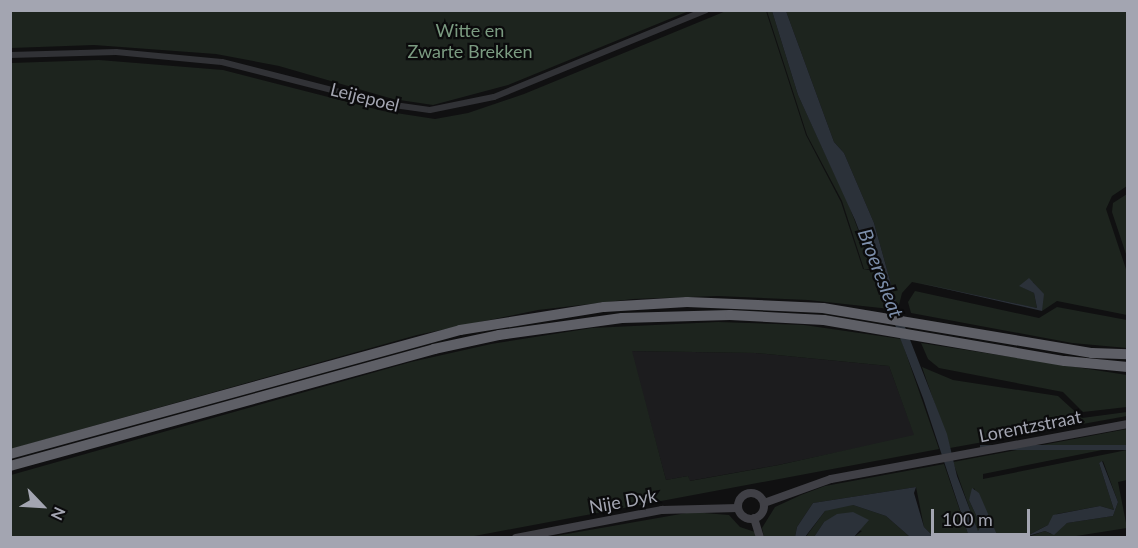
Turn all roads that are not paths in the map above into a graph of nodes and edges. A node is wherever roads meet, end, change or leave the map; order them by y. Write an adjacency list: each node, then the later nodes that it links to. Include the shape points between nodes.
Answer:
1 (706, 10): 2 (street, Leijepoel, via 494,97 430,110 387,104 222,62 116,52)
2 (10, 55)
3 (1128, 354): 6 (highway, via 1092,353 889,316 768,304 687,302 604,307 522,318 350,359)
4 (1128, 367): 7 (highway, via 1065,361 894,330 730,315 572,323 411,355)
5 (1128, 424): 8 (street, Lorentzstraat, via 824,481)
6 (10, 454)
7 (10, 466)
8 (764, 503): 9 (street, via 759,495 748,492 739,499); 10 (street, via 762,513)
9 (738, 508): 10 (street, via 744,517); 11 (street, Nije Dyk, via 662,510)
10 (754, 518): 12 (street)
11 (516, 537)
12 (760, 537)

